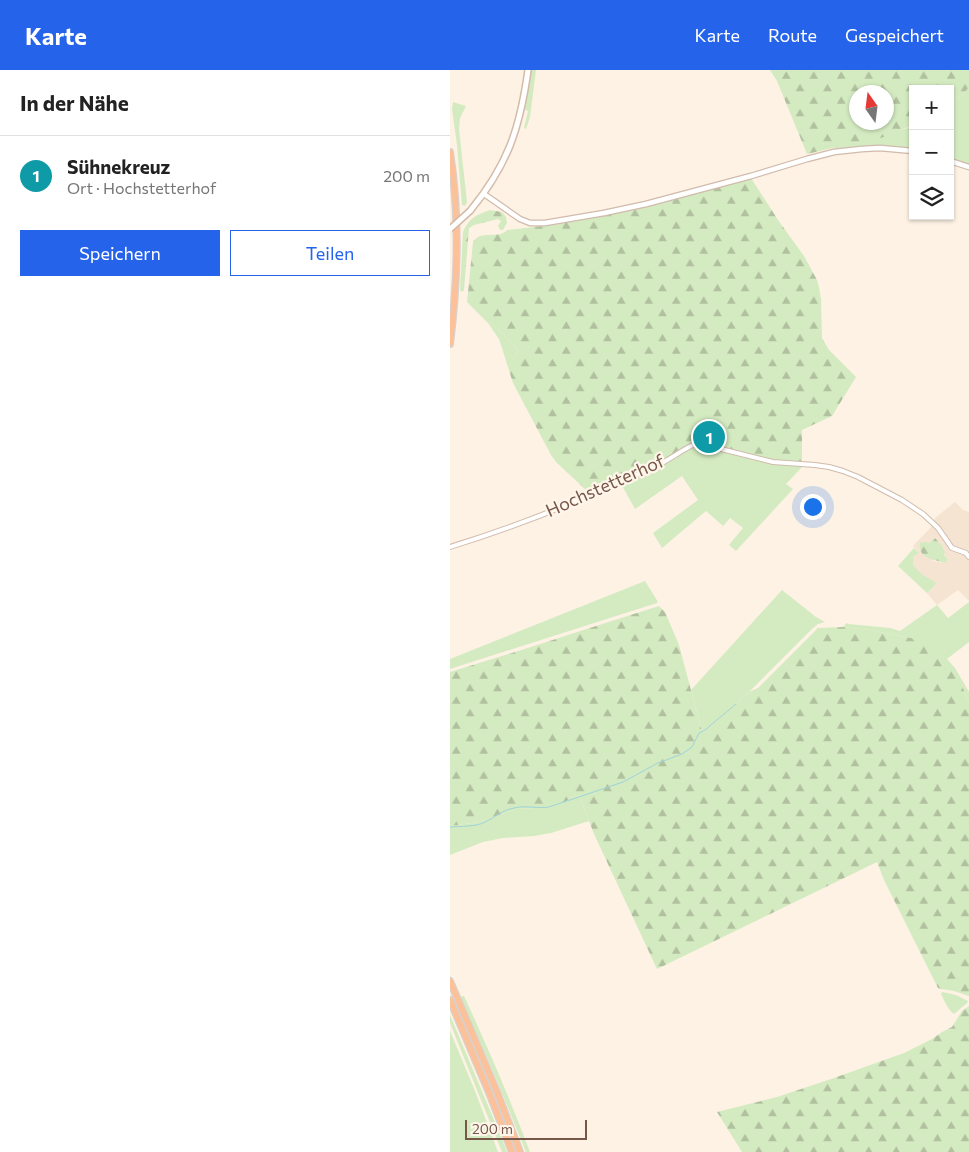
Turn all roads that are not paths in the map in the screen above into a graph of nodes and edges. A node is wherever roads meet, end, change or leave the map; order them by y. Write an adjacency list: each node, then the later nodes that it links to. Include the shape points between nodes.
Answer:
1 (528, 70): 6 (main road, via 516,131)
2 (909, 151): 6 (street, via 880,148 834,152 646,204 545,224 520,219)
3 (450, 152): 8 (highway, via 457,240)
4 (954, 162): 5 (street)
5 (969, 167)
6 (484, 194): 7 (main road, bridge)
7 (450, 229)
8 (450, 344)
9 (450, 546): 10 (street, Hochstetterhof, via 480,538 597,493 653,468 697,443 773,462 829,467 858,477 923,514 952,548)
10 (969, 557)
11 (450, 981): 14 (highway)
12 (450, 1000): 13 (highway)
13 (512, 1152)
14 (520, 1152)

